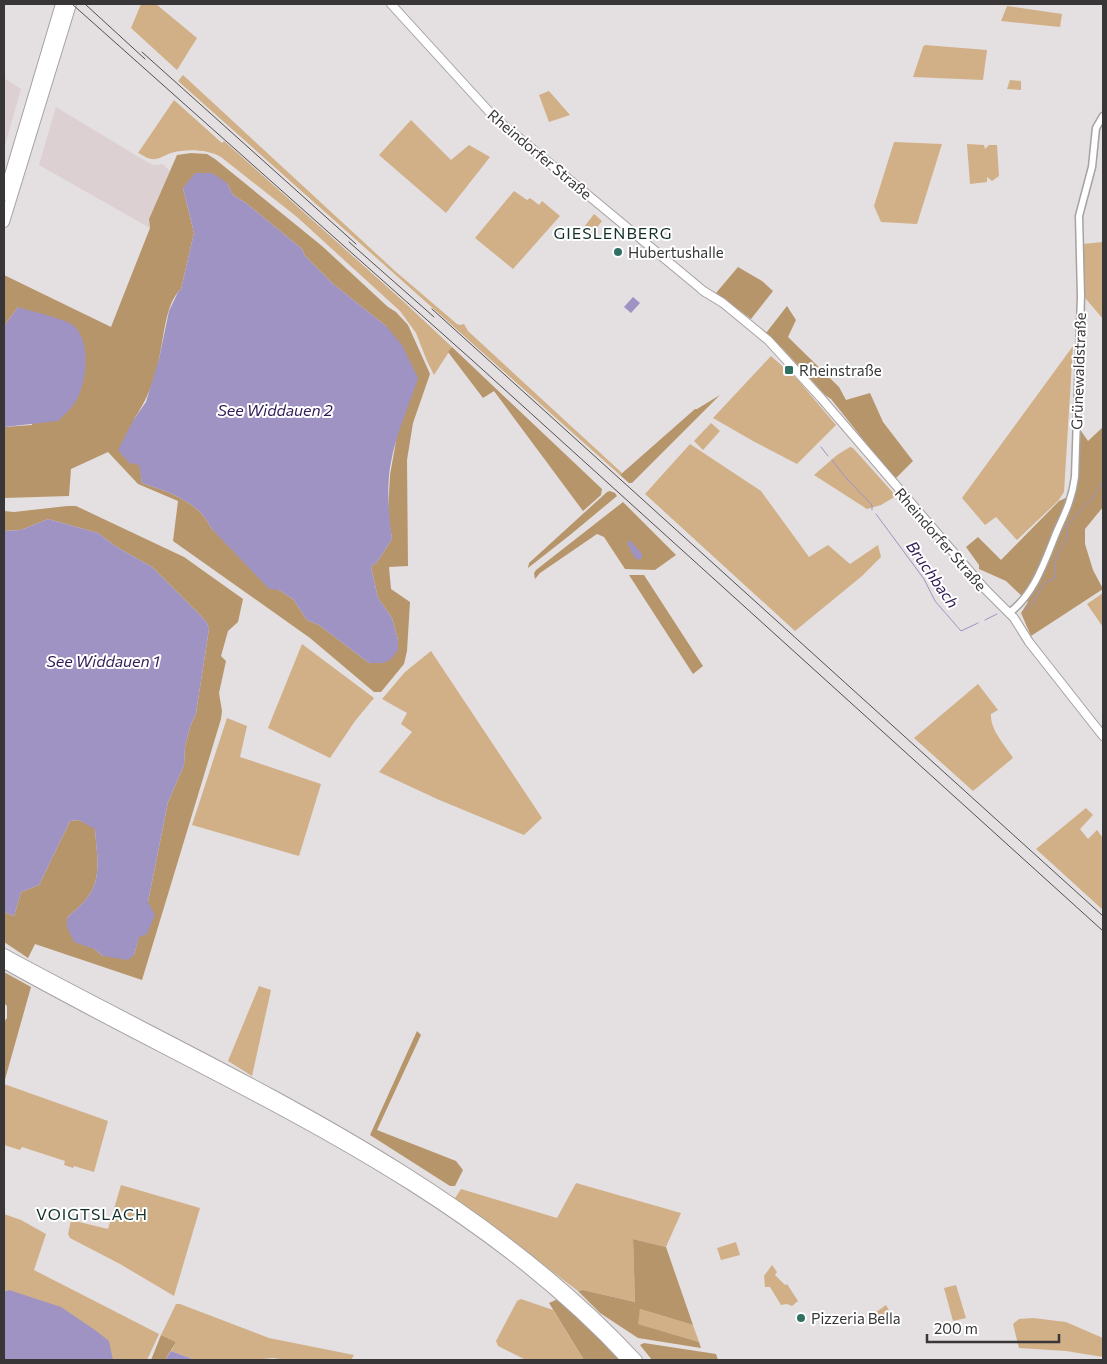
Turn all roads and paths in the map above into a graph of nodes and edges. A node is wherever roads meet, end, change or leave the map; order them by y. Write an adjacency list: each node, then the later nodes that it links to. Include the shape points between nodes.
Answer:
1 (61, 4): 5 (highway)
2 (71, 4): 6 (highway)
3 (391, 4): 7 (main road, Rheindorfer Straße, via 495,118 702,290 768,340)
4 (1103, 116): 7 (street, Grünewaldstraße, via 1096,128 1092,167 1079,216 1081,296 1073,493 1041,570 1019,606)
5 (4, 195)
6 (4, 222)
7 (1009, 613): 8 (main road, Rheindorfer Straße)
8 (1103, 736)
9 (4, 953): 11 (highway)
10 (4, 964): 11 (highway)
11 (26, 971): 12 (highway, via 308,1124 420,1190 541,1279); 13 (highway, via 316,1120 417,1179 542,1270)
12 (627, 1360)
13 (637, 1360)

